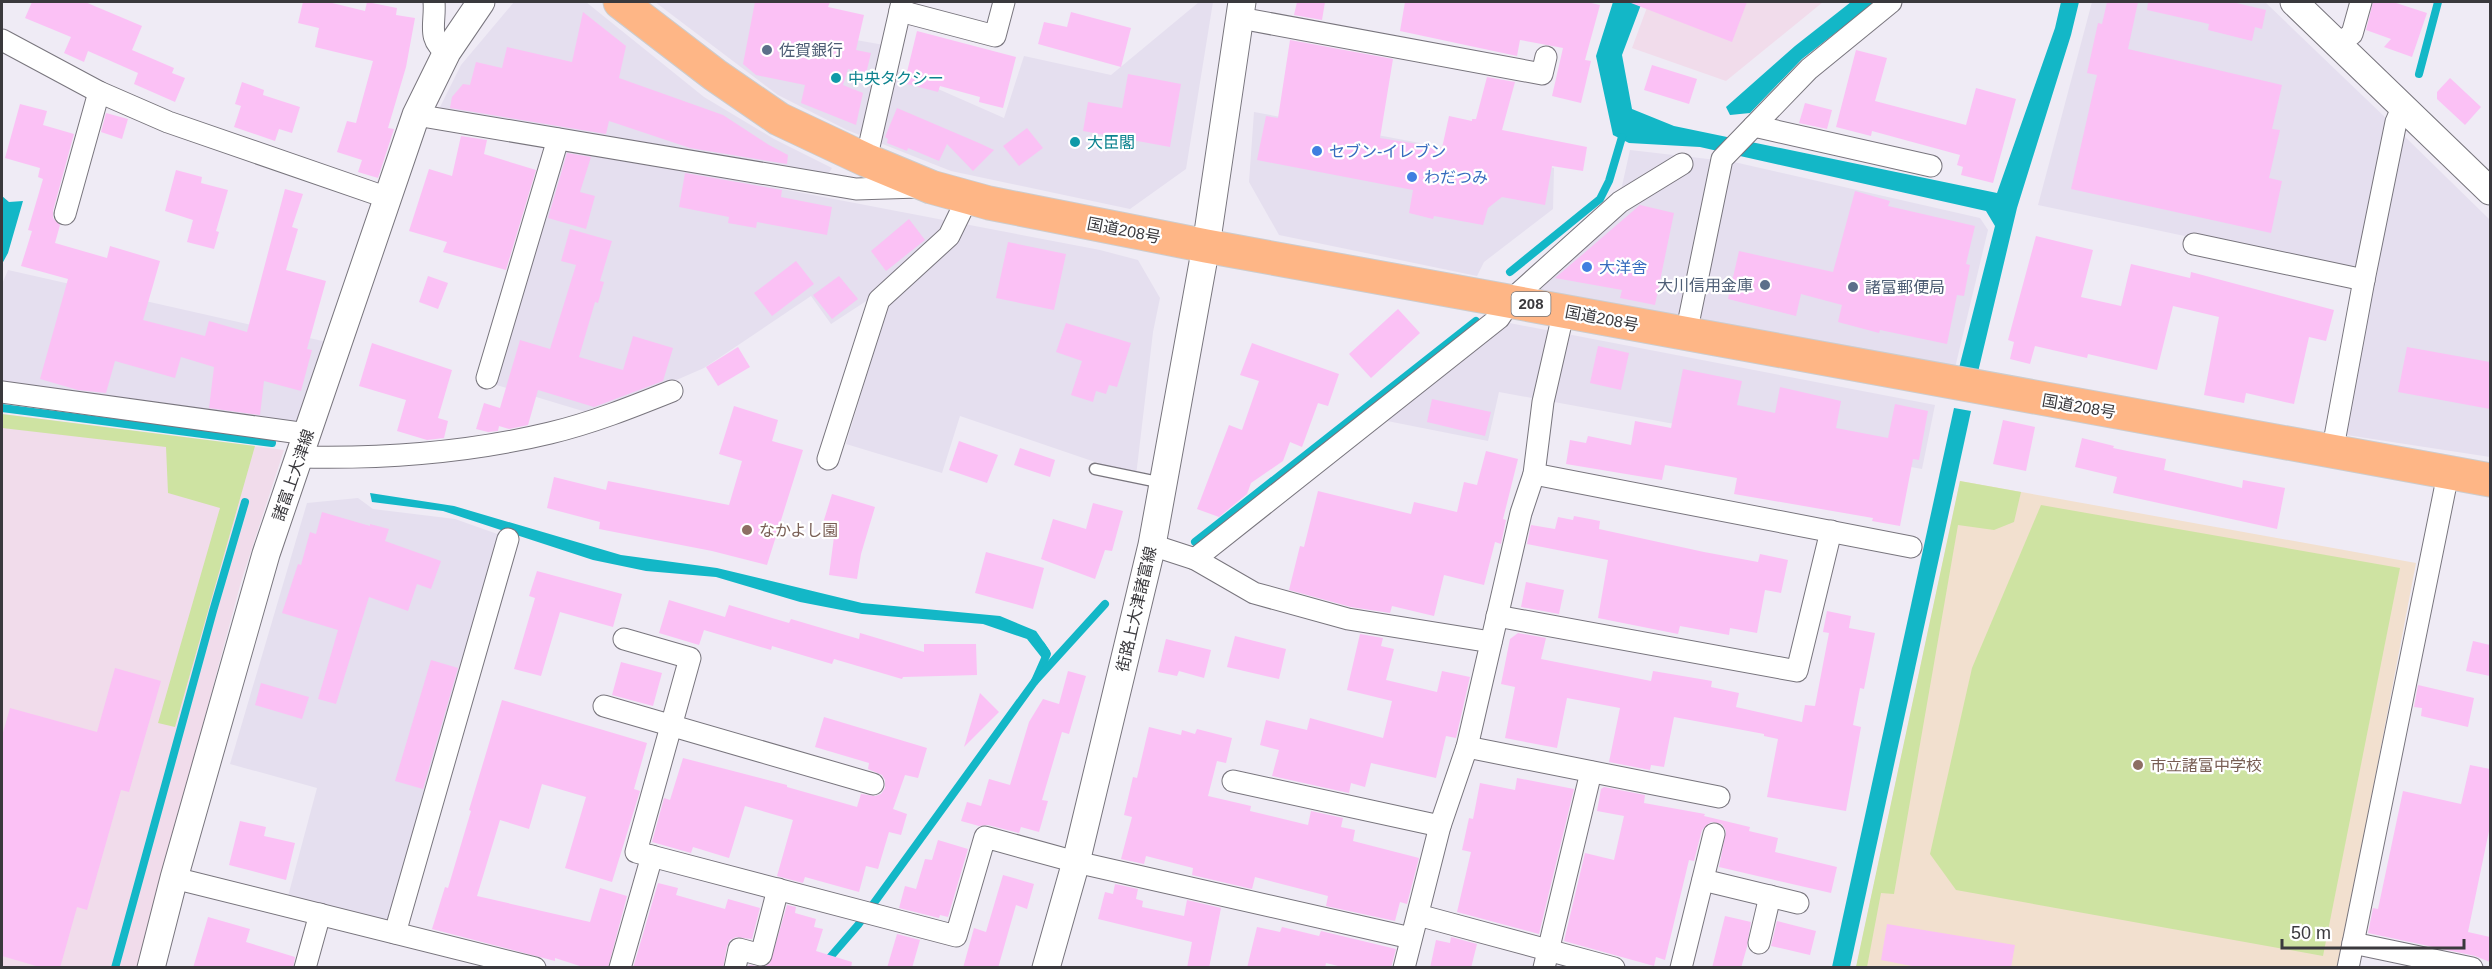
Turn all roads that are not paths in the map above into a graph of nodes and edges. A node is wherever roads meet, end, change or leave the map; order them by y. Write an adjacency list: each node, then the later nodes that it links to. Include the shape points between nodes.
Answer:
1 (434, 2): 12 (street, via 433,36 437,46)
2 (481, 2): 12 (street, 諸富上大津線)
3 (620, 2): 19 (highway, 国道208号 / 208, via 779,119)
4 (1004, 2): 8 (street, via 995,36)
5 (1892, 2): 17 (street, via 1809,69)
6 (2294, 2): 11 (street)
7 (2361, 2): 11 (street, via 2352,34)
8 (901, 6): 19 (street)
9 (1241, 10): 13 (street, via 1542,74); 28 (street, 街路上大津諸富線)
10 (2, 40): 14 (street)
11 (2338, 44): 15 (street)
12 (447, 52): 16 (street, 諸富上大津線)
13 (1545, 57)
14 (99, 92): 25 (street, via 168,122); 26 (street)
15 (2403, 106): 23 (street); 29 (street, via 2396,122)
16 (416, 115): 18 (street); 25 (street, 諸富上大津線)
17 (1751, 130): 21 (street); 32 (street, via 1722,159)
18 (558, 139): 22 (street, via 856,189); 33 (street)
19 (866, 160): 22 (highway, 国道208号 / 208)
20 (1682, 164): 30 (street, via 1620,202)
21 (1931, 166)
22 (931, 187): 24 (highway, 国道208号 / 208)
23 (2490, 191)
24 (968, 197): 28 (highway, 国道208号 / 208); 38 (street, via 950,236 879,300)
25 (388, 198): 36 (street, 諸富上大津線)
26 (65, 214)
27 (2194, 244): 29 (street)
28 (1206, 246): 30 (highway, 国道208号 / 208); 43 (street, 街路上大津諸富線)
29 (2364, 280): 37 (street)
30 (1511, 300): 31 (highway, 国道208号 / 208); 48 (street, via 1499,318)
31 (1564, 310): 32 (highway, 国道208号 / 208); 40 (street, via 1543,402)
32 (1686, 334): 37 (highway, 国道208号 / 208)
33 (487, 378)
34 (672, 391): 36 (street, via 612,414 489,446 362,458)
35 (2, 392): 36 (street)
36 (303, 445): 63 (street, 諸富上大津線, via 266,554)
37 (2332, 453): 41 (highway, 国道208号 / 208)
38 (828, 459)
39 (1095, 469): 43 (lane)
40 (1534, 474): 44 (street); 49 (street)
41 (2448, 474): 42 (highway, 国道208号 / 208); 73 (street)
42 (2490, 480)
43 (1164, 483): 46 (street, 街路上大津諸富線)
44 (1831, 531): 47 (street); 49 (street, via 1797,671)
45 (507, 539): 70 (street)
46 (1152, 545): 48 (street); 62 (street, 街路上大津諸富線)
47 (1911, 547)
48 (1195, 559): 51 (street, via 1254,592 1348,619)
49 (1497, 616): 51 (street)
50 (624, 639): 53 (street, via 690,658)
51 (1491, 642): 54 (street)
52 (603, 706): 53 (street)
53 (671, 726): 57 (street); 61 (street, via 636,852)
54 (1467, 747): 55 (street); 59 (street)
55 (1591, 772): 58 (street); 74 (street)
56 (1233, 781): 59 (street)
57 (873, 784)
58 (1719, 797)
59 (1440, 826): 69 (street)
60 (1714, 834): 64 (street)
61 (652, 856): 65 (street); 79 (street)
62 (1076, 862): 65 (street, via 985,837 956,936); 71 (street); 81 (street, 街路上大津諸富線)
63 (174, 878): 68 (street); 76 (street, 諸富上大津線)
64 (1703, 880): 66 (street); 84 (street)
65 (778, 889): 80 (street, via 761,955 739,949)
66 (1770, 896): 67 (street); 72 (street)
67 (1798, 903)
68 (320, 914): 70 (street); 77 (street)
69 (1418, 915): 71 (street); 74 (street)
70 (395, 933): 75 (street)
71 (1412, 938): 82 (street)
72 (1759, 943)
73 (2353, 943): 85 (street); 86 (street)
74 (1546, 959): 83 (street)
75 (471, 960): 78 (street)
76 (152, 968)
77 (305, 968)
78 (535, 968)
79 (620, 968)
80 (735, 968)
81 (1046, 968)
82 (1404, 968)
83 (1614, 968)
84 (1682, 968)
85 (2348, 968)
86 (2472, 968)

